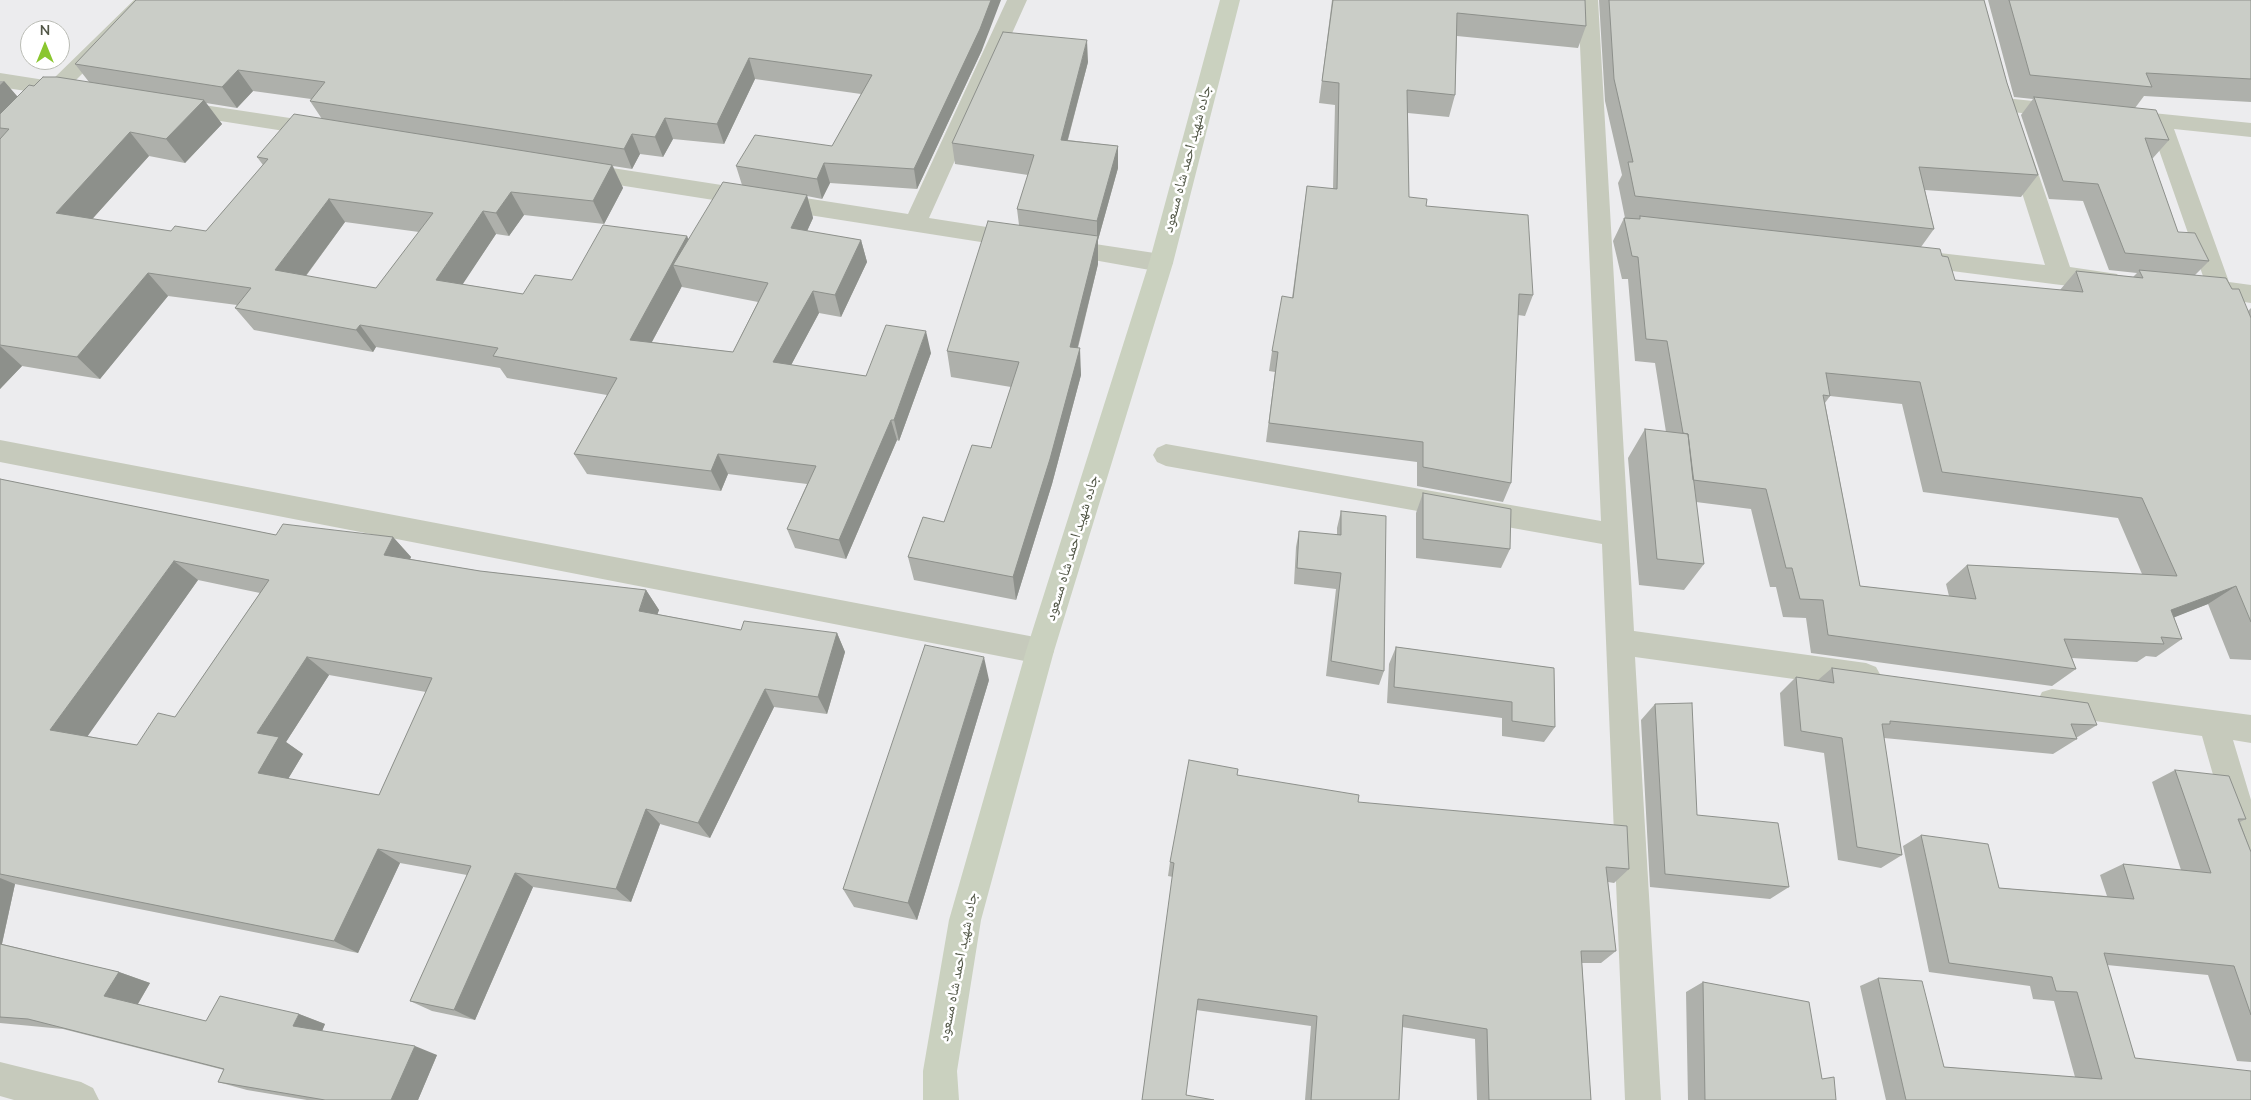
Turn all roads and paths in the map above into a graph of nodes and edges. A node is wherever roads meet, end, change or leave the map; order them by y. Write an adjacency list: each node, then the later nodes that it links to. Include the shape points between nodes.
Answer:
1 (146, 0): 6 (street)
2 (1017, 0): 16 (street)
3 (1227, 0): 18 (main road, جاده شهيد احمد شاه مسعود)
4 (1588, 0): 27 (street, via 1609,226)
5 (0, 80): 6 (street)
6 (55, 89): 7 (street); 14 (street)
7 (94, 95)
8 (153, 104): 13 (street)
9 (2082, 113): 19 (street, via 2007,112)
10 (2121, 117): 11 (street)
11 (2160, 121): 12 (street); 22 (street)
12 (2251, 130)
13 (339, 133)
14 (0, 143)
15 (563, 168): 16 (street)
16 (915, 223): 18 (street)
17 (1894, 257): 19 (street)
18 (1161, 263): 29 (main road, جاده شهيد احمد شاه مسعود)
19 (2060, 276): 20 (street)
20 (2130, 282)
21 (2180, 286): 22 (street)
22 (2220, 290): 23 (street); 24 (street)
23 (2251, 294)
24 (2251, 365)
25 (0, 451): 29 (street)
26 (1166, 455): 27 (street)
27 (1614, 535): 28 (street)
28 (1620, 642): 30 (street); 38 (street)
29 (1040, 651): 37 (main road, جاده شهيد احمد شاه مسعود, via 965,920 940,1071)
30 (1896, 680)
31 (2025, 698): 32 (street)
32 (2212, 724): 33 (street); 34 (street)
33 (2251, 728)
34 (2251, 852)
35 (0, 1079): 36 (street)
36 (81, 1100)
37 (941, 1100)
38 (1643, 1100)

